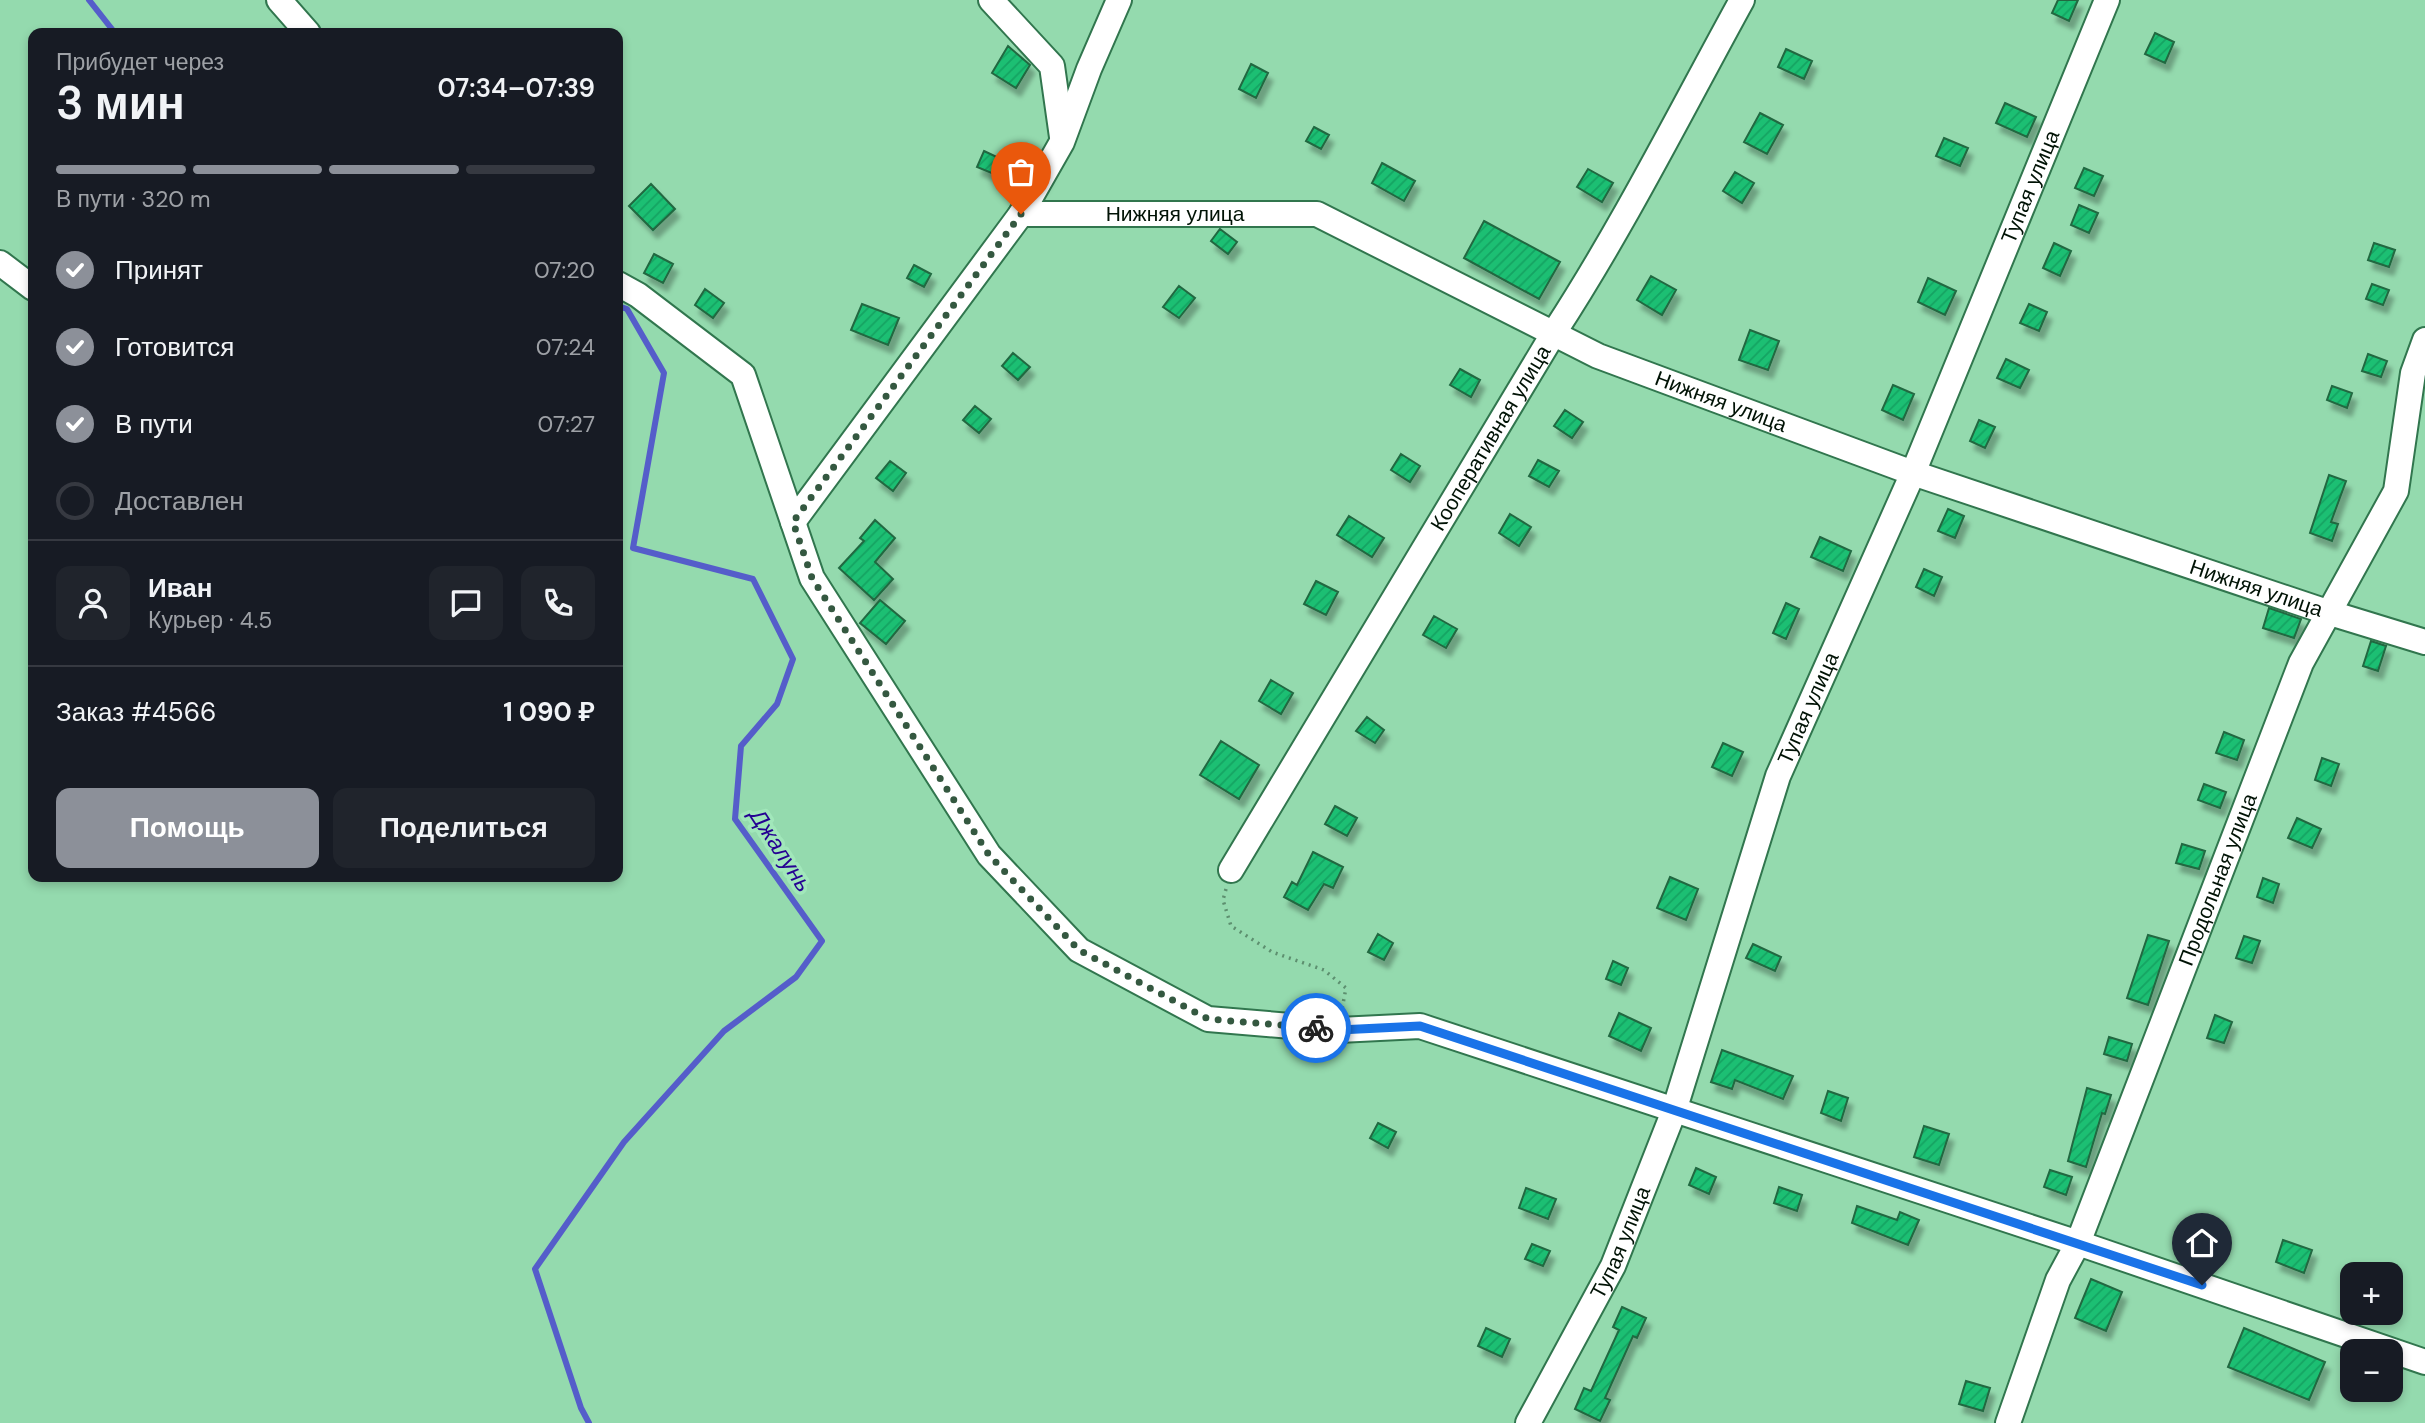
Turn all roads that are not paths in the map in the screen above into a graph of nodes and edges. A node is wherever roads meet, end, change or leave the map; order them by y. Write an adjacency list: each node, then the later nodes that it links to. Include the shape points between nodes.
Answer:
1 (279, 0): 6 (street)
2 (991, 0): 7 (street, via 1052,66)
3 (1119, 0): 7 (street)
4 (1742, 0): 12 (street, Кооперативная улица, via 1605,255)
5 (2108, 0): 14 (street, Тупая улица)
6 (304, 28)
7 (1062, 142): 8 (street)
8 (1021, 214): 12 (street, Нижняя улица, via 1317,214); 15 (street)
9 (0, 263): 10 (street)
10 (28, 284)
11 (623, 287): 15 (street, via 743,375)
12 (1555, 331): 14 (street, Нижняя улица, via 1598,356); 18 (street, Кооперативная улица)
13 (2425, 340): 16 (street, Продольная улица, via 2413,373 2396,491)
14 (1913, 473): 16 (street, Нижняя улица); 19 (street, Тупая улица, via 1778,776)
15 (793, 522): 19 (street, via 812,578 989,855 1079,950 1208,1019 1339,1030 1420,1026)
16 (2327, 612): 17 (street, Нижняя улица); 20 (street, Продольная улица, via 2301,663)
17 (2425, 642)
18 (1231, 870)
19 (1674, 1111): 20 (street); 22 (street, Тупая улица, via 1612,1266)
20 (2078, 1242): 21 (street); 23 (street, Продольная улица, via 2058,1280)
21 (2425, 1362)
22 (1528, 1423)
23 (2008, 1423)

